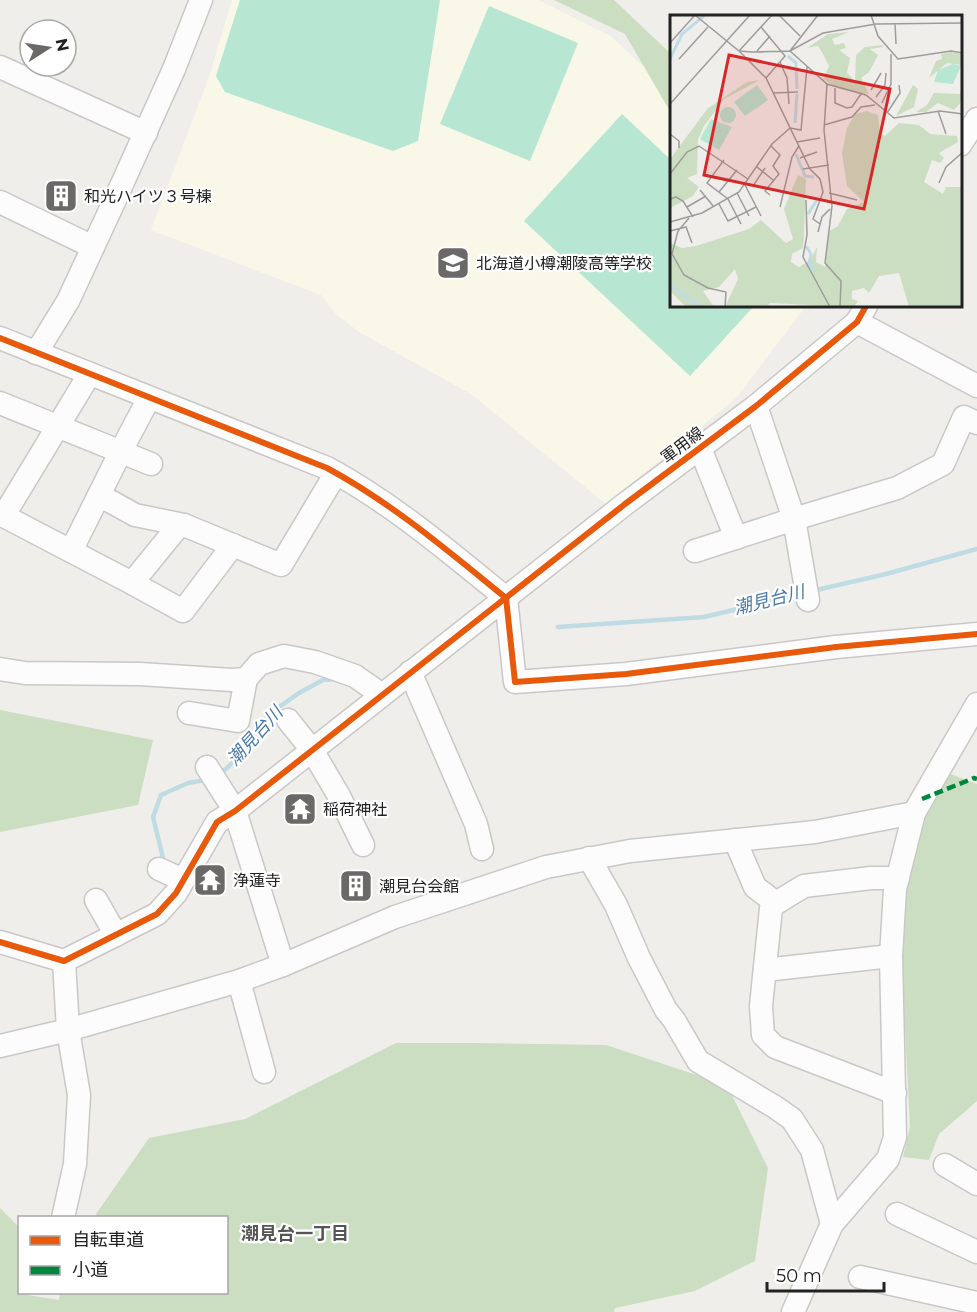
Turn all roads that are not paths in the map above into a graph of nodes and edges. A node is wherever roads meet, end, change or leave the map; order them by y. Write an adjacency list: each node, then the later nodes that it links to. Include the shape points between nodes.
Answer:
1 (201, 0): 4 (street)
2 (0, 67): 4 (street)
3 (977, 119): 5 (street)
4 (146, 133): 7 (street)
5 (962, 142)
6 (0, 202): 7 (street)
7 (93, 247): 10 (street, via 68,301)
8 (861, 314): 12 (street); 15 (street, 軍用線)
9 (0, 338): 10 (street)
10 (36, 353): 11 (street)
11 (89, 375): 13 (street); 17 (street)
12 (977, 386)
13 (149, 398): 19 (street); 21 (street)
14 (0, 403): 17 (street)
15 (756, 406): 18 (street, 軍用線); 24 (street)
16 (977, 423): 24 (street, via 964,417 943,464 897,488)
17 (58, 425): 19 (street); 23 (street)
18 (700, 448): 26 (street); 32 (street, 軍用線)
19 (120, 451): 20 (street); 22 (street)
20 (151, 464)
21 (336, 473): 27 (street, via 281,565); 32 (street, via 393,509)
22 (99, 495): 25 (street, via 135,515); 28 (street)
23 (2, 514): 28 (street)
24 (794, 519): 26 (street); 31 (street)
25 (184, 525): 27 (street); 30 (street, via 176,529)
26 (736, 538): 29 (street)
27 (233, 545): 30 (street, via 183,611)
28 (71, 551): 30 (street)
29 (695, 551)
30 (132, 583)
31 (807, 594)
32 (506, 598): 33 (street, via 515,682 626,674 836,647); 35 (street, 軍用線)
33 (977, 634)
34 (0, 669): 36 (street, via 25,674)
35 (410, 672): 37 (street, 軍用線); 47 (street, via 476,824)
36 (246, 679): 37 (street, via 259,664 284,656 355,676); 39 (street, via 238,721)
37 (382, 695): 41 (street, 軍用線)
38 (977, 704): 44 (street)
39 (189, 713)
40 (288, 720): 41 (street)
41 (312, 750): 43 (street, 軍用線); 46 (street)
42 (211, 773): 43 (street)
43 (234, 811): 52 (street, 軍用線, via 217,822 168,884 157,914); 56 (street)
44 (914, 813): 45 (street, via 815,832); 49 (street)
45 (735, 840): 48 (street); 51 (street, via 755,887)
46 (363, 845)
47 (482, 849)
48 (589, 858): 56 (street, via 546,867 395,917); 67 (street, via 666,1010 698,1061 792,1119 812,1150)
49 (898, 878): 51 (street, via 804,886); 54 (street)
50 (96, 900): 52 (street)
51 (776, 903): 57 (street, via 771,908)
52 (114, 931): 55 (street, 軍用線)
53 (0, 942): 55 (street)
54 (891, 956): 57 (street); 62 (street)
55 (64, 961): 59 (street)
56 (283, 965): 58 (street)
57 (765, 970): 62 (street, via 763,1035 775,1047)
58 (238, 981): 59 (street); 61 (street)
59 (68, 1030): 60 (street); 66 (street, via 79,1095 75,1164)
60 (0, 1046)
61 (264, 1072)
62 (895, 1093): 67 (street, via 895,1137 888,1160)
63 (945, 1165): 64 (street)
64 (977, 1184)
65 (897, 1214): 68 (street)
66 (63, 1216)
67 (832, 1224): 71 (street)
68 (977, 1252)
69 (860, 1276): 70 (street)
70 (966, 1304)
71 (793, 1312)

